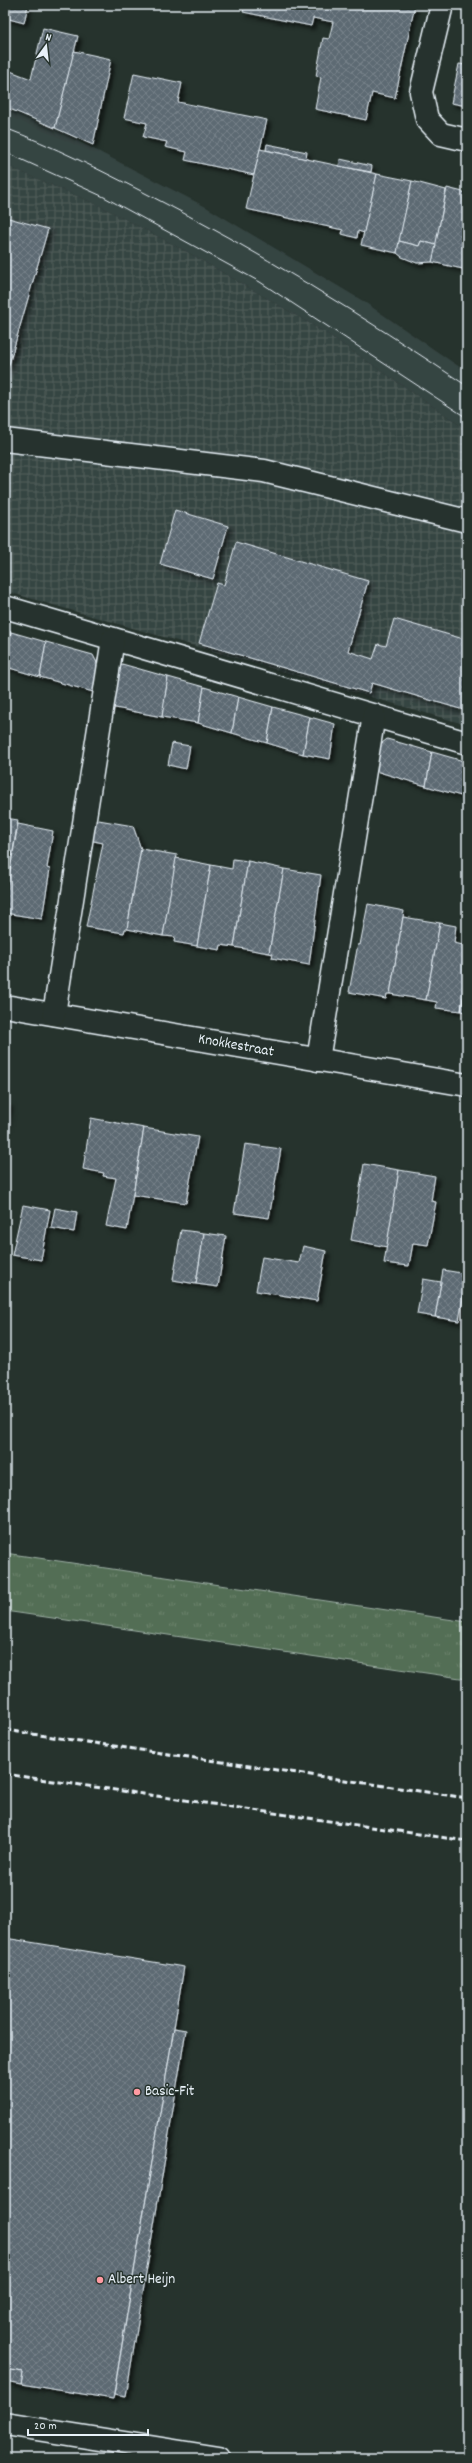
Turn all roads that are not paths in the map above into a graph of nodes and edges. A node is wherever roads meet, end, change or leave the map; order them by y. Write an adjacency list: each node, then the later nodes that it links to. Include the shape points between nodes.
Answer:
1 (442, 5): 2 (street, via 422,92 427,119 441,134)
2 (467, 140)
3 (5, 440): 4 (street, via 264,471)
4 (467, 521)
5 (5, 607): 6 (street)
6 (113, 639): 7 (street); 10 (street)
7 (374, 715): 8 (street); 11 (street)
8 (467, 743)
9 (5, 1006): 10 (street, Knokkestraat)
10 (54, 1014): 11 (street, Knokkestraat)
11 (318, 1060): 12 (street, Knokkestraat)
12 (467, 1085)
13 (5, 2424): 14 (street)
14 (219, 2458)

